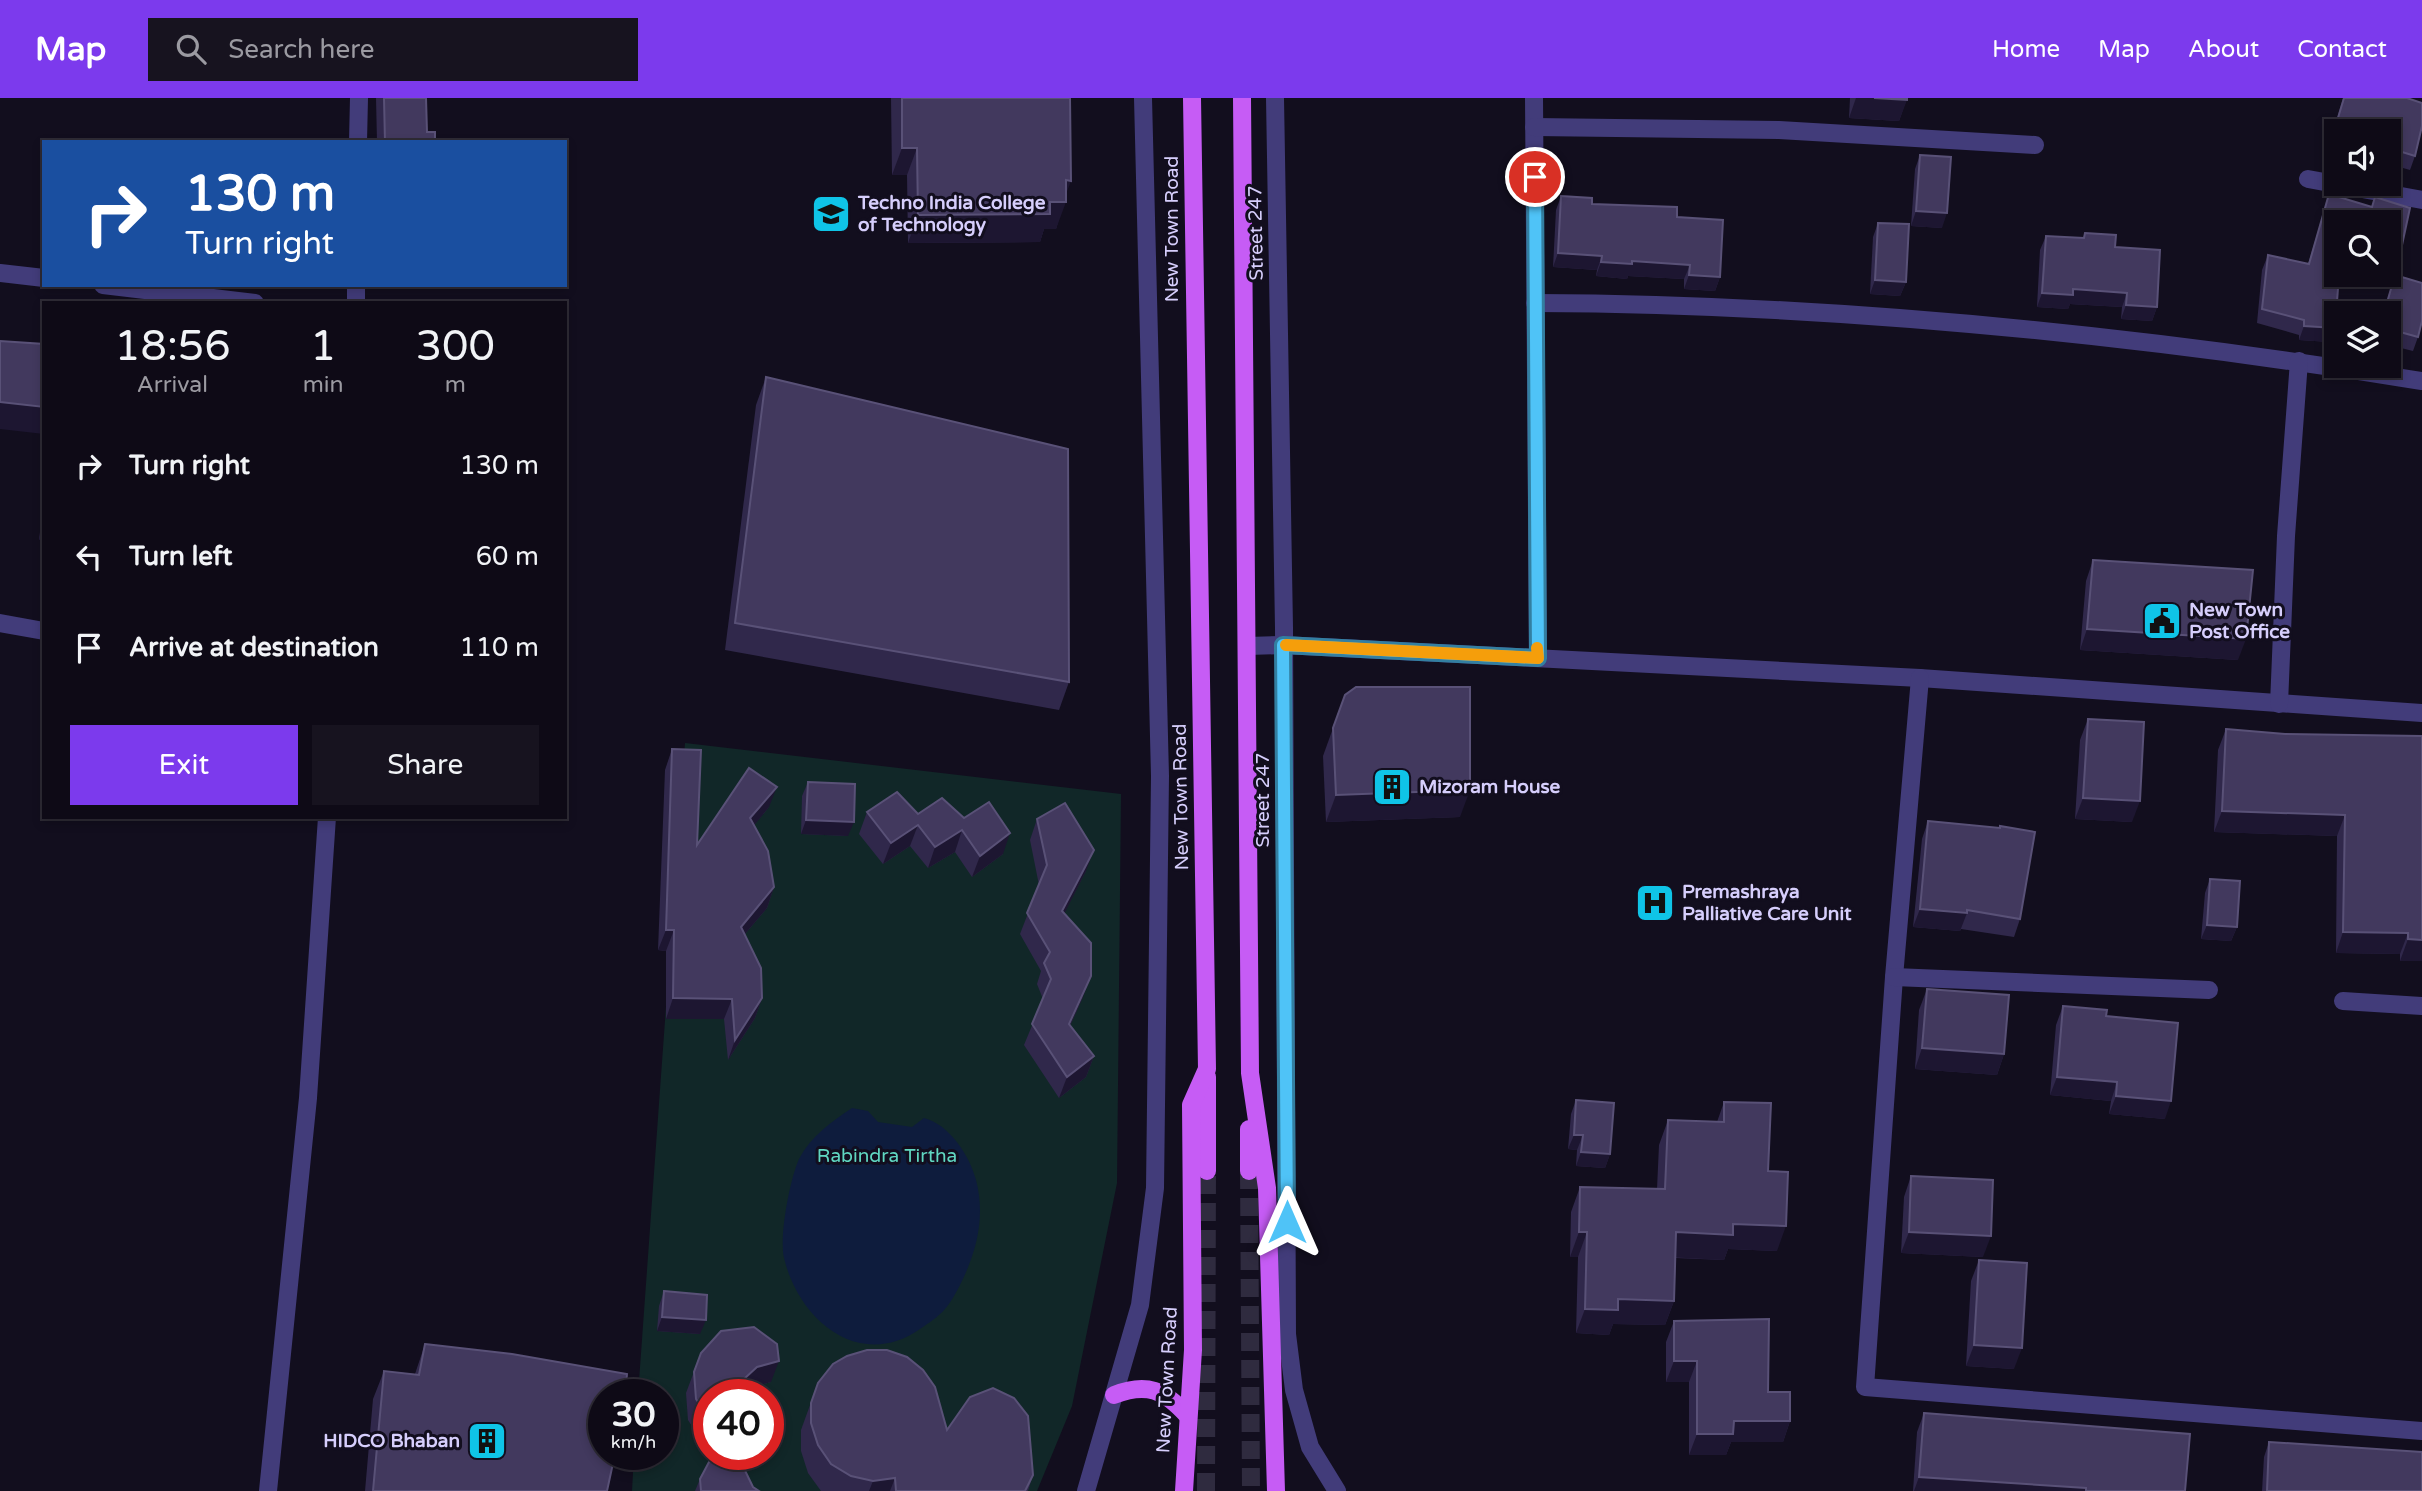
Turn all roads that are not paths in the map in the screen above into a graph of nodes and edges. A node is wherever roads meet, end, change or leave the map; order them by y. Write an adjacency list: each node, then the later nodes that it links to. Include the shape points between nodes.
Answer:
1 (359, 98): 8 (street)
2 (1143, 98): 36 (street, via 1160,789 1156,1188 1140,1305)
3 (1192, 98): 32 (main road, New Town Road)
4 (1242, 98): 22 (main road)
5 (1275, 98): 21 (street, Street 247)
6 (1534, 98): 7 (street)
7 (1534, 127): 9 (street, via 1779,130); 16 (street)
8 (358, 140)
9 (2035, 145)
10 (2308, 179): 11 (street)
11 (2422, 200)
12 (0, 274): 13 (street)
13 (42, 278)
14 (120, 287): 15 (street)
15 (238, 301)
16 (1535, 303): 17 (street, via 1827,313 2072,333); 23 (street)
17 (2299, 361): 18 (street); 25 (street)
18 (2422, 381)
19 (0, 623): 20 (street)
20 (42, 631)
21 (1283, 645): 22 (street); 23 (street); 45 (street, Street 247, via 1287,1334 1294,1390 1310,1447)
22 (1248, 646): 33 (main road)
23 (1538, 658): 24 (street)
24 (1920, 678): 25 (street); 28 (street)
25 (2279, 704): 26 (street)
26 (2422, 713)
27 (327, 819): 40 (street, via 308,1098)
28 (1894, 977): 29 (street); 38 (street, via 1865,1387)
29 (2209, 990)
30 (2343, 1001): 31 (street)
31 (2422, 1006)
32 (1207, 1069): 34 (main road); 37 (main road, New Town Road, via 1191,1105 1193,1350)
33 (1250, 1073): 35 (main road); 44 (main road, via 1267,1188)
34 (1207, 1171)
35 (1249, 1171)
36 (1114, 1395): 37 (main road, via 1149,1389 1170,1397); 41 (street)
37 (1187, 1415): 39 (main road, New Town Road)
38 (2422, 1431)
39 (1184, 1453): 42 (main road); 43 (main road, New Town Road)
40 (268, 1491)
41 (1086, 1491)
42 (1178, 1491)
43 (1184, 1491)
44 (1276, 1491)
45 (1337, 1491)

